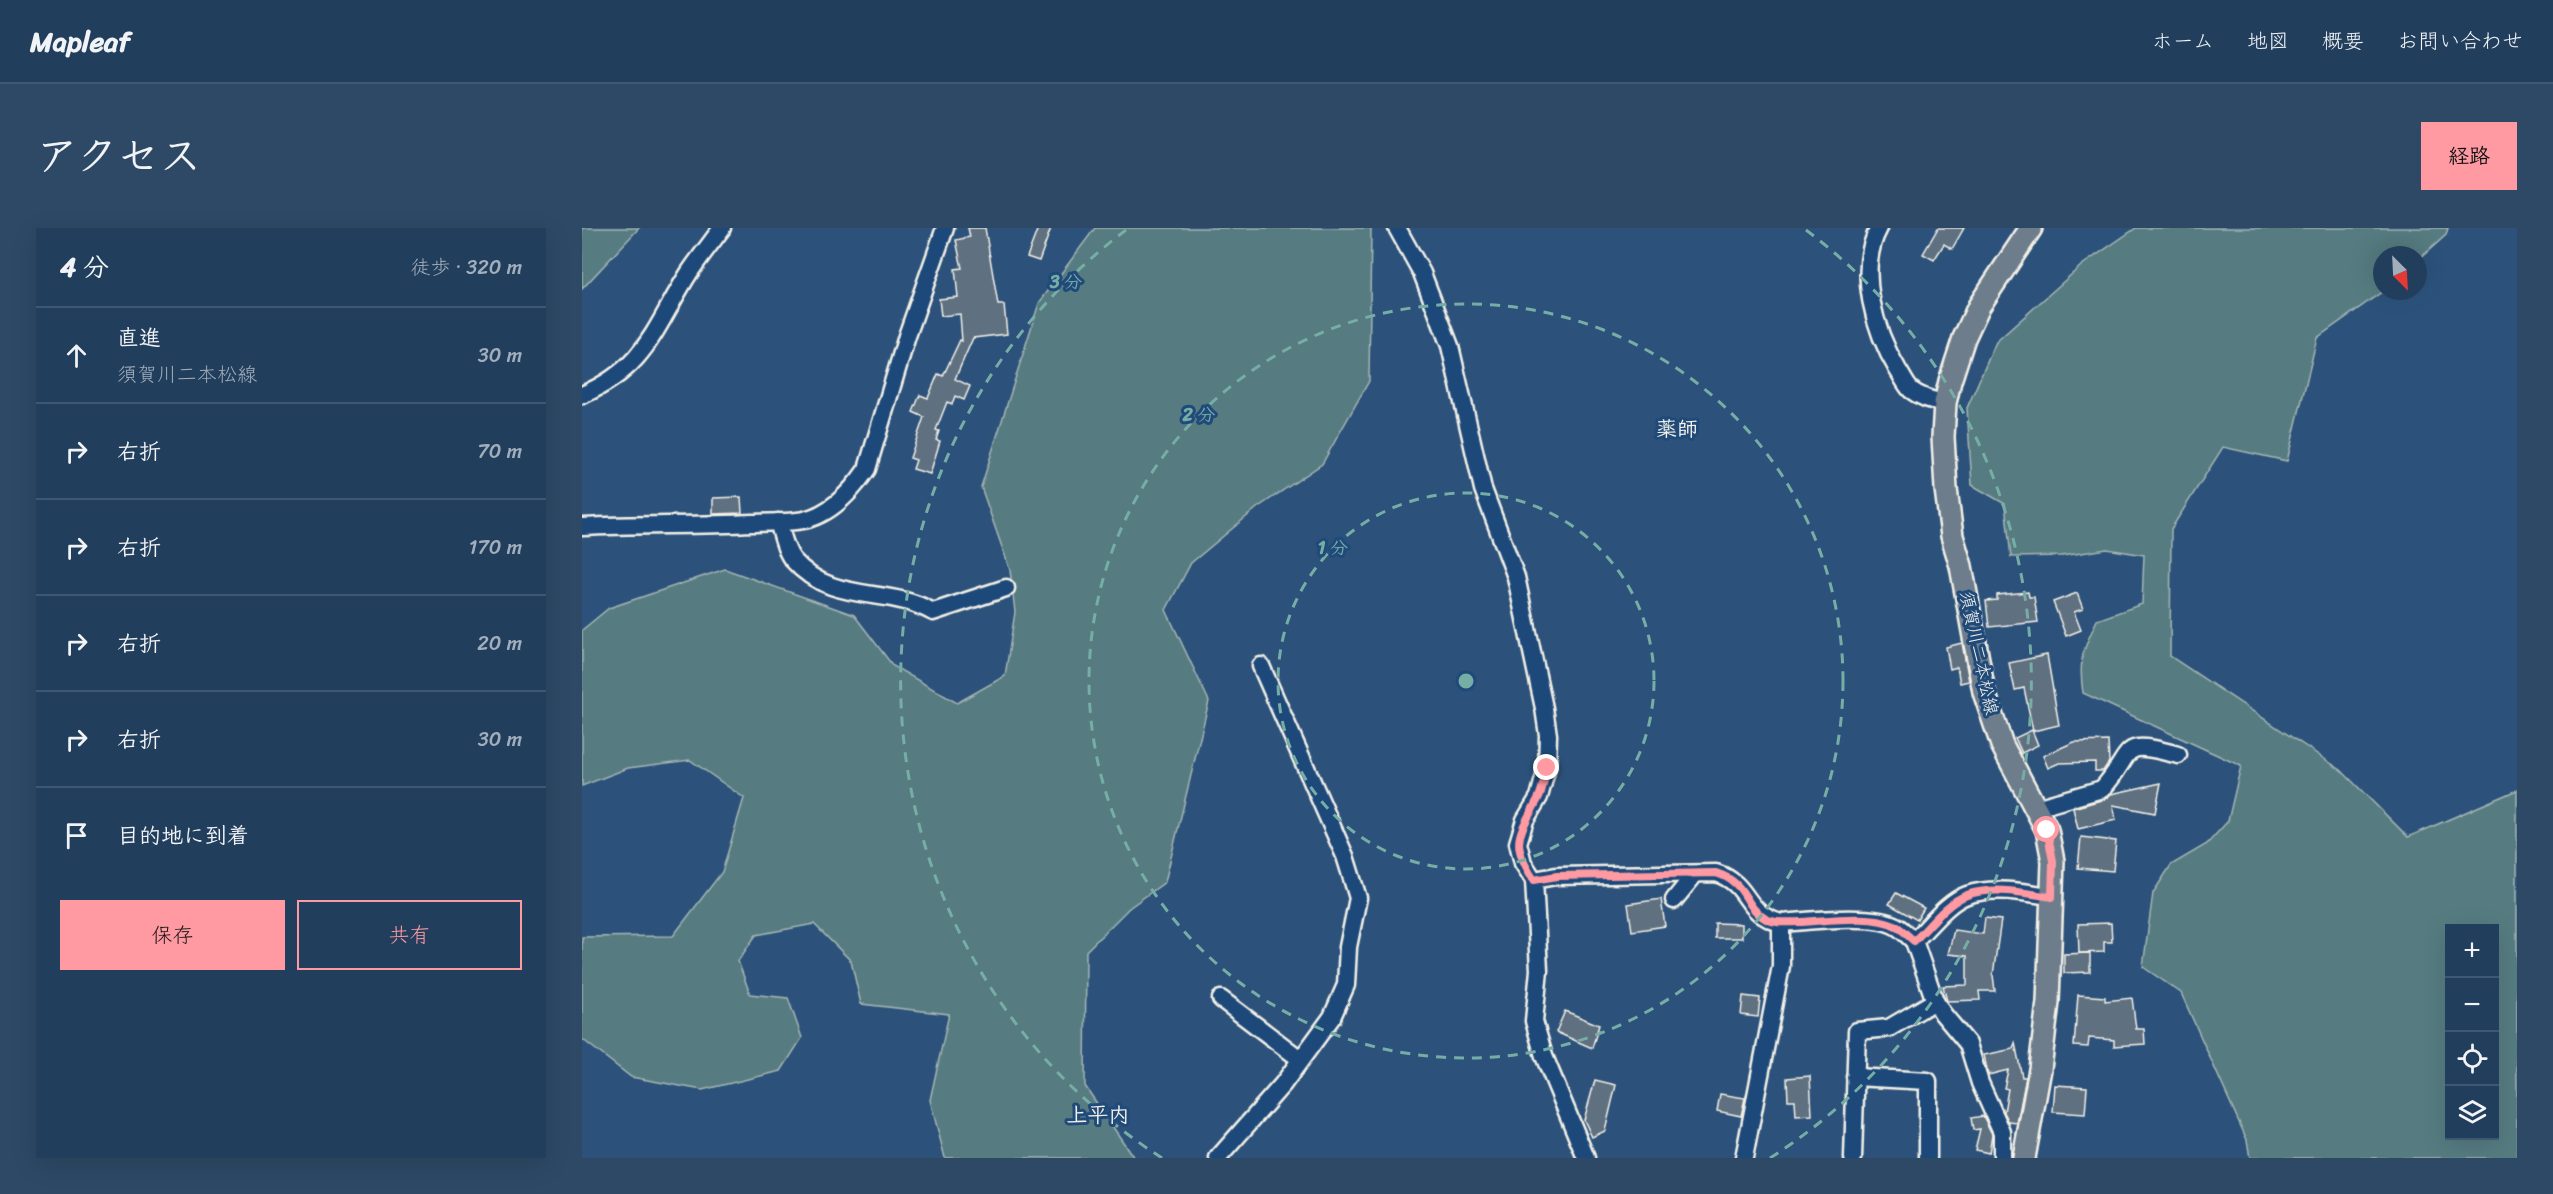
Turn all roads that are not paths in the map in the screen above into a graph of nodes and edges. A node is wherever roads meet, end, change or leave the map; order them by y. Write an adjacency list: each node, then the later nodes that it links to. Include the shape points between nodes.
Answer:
1 (722, 228): 6 (street, via 634,362 613,380)
2 (945, 228): 8 (street, via 867,469 846,495 822,513 804,520)
3 (1397, 228): 15 (street, via 1422,273 1450,346 1483,489 1516,577 1544,708 1547,768 1518,843 1523,863)
4 (1879, 228): 7 (street, via 1874,237 1870,287 1881,333 1910,389 1928,400)
5 (2031, 228): 7 (main road, 須賀川二本松線, via 1979,306 1964,339)
6 (582, 395)
7 (1945, 403): 13 (main road, 須賀川二本松線, via 1942,436 1952,536 1984,692 2002,745)
8 (778, 522): 9 (street); 10 (street, via 792,559 814,577 843,591 914,602 933,612)
9 (582, 526)
10 (1006, 588)
11 (1261, 666): 22 (street, via 1345,856 1358,898 1348,947 1346,985 1332,1017)
12 (2178, 755): 13 (street, via 2137,747 2128,752 2102,789)
13 (2036, 808): 16 (main road, 須賀川二本松線, via 2051,842)
14 (1695, 874): 15 (street, via 1557,876); 17 (street); 18 (street, via 1728,877 1741,887 1754,909 1766,919)
15 (1534, 880): 25 (street, via 1539,969 1534,1021 1544,1056)
16 (2052, 897): 19 (street, via 2007,891 1966,895); 30 (main road, 須賀川二本松線, via 2048,1002)
17 (1674, 900)
18 (1781, 922): 19 (street, via 1882,921 1896,926); 26 (street, via 1781,966)
19 (1914, 941): 21 (street)
20 (1221, 999): 22 (street)
21 (1935, 1001): 23 (street, via 1889,1028 1857,1031); 29 (street, via 1968,1044 2002,1132)
22 (1300, 1059): 24 (street)
23 (1855, 1077): 27 (street); 28 (street, via 1928,1081)
24 (1218, 1158)
25 (1586, 1158)
26 (1744, 1158)
27 (1853, 1158)
28 (1928, 1158)
29 (2002, 1158)
30 (2024, 1158)

